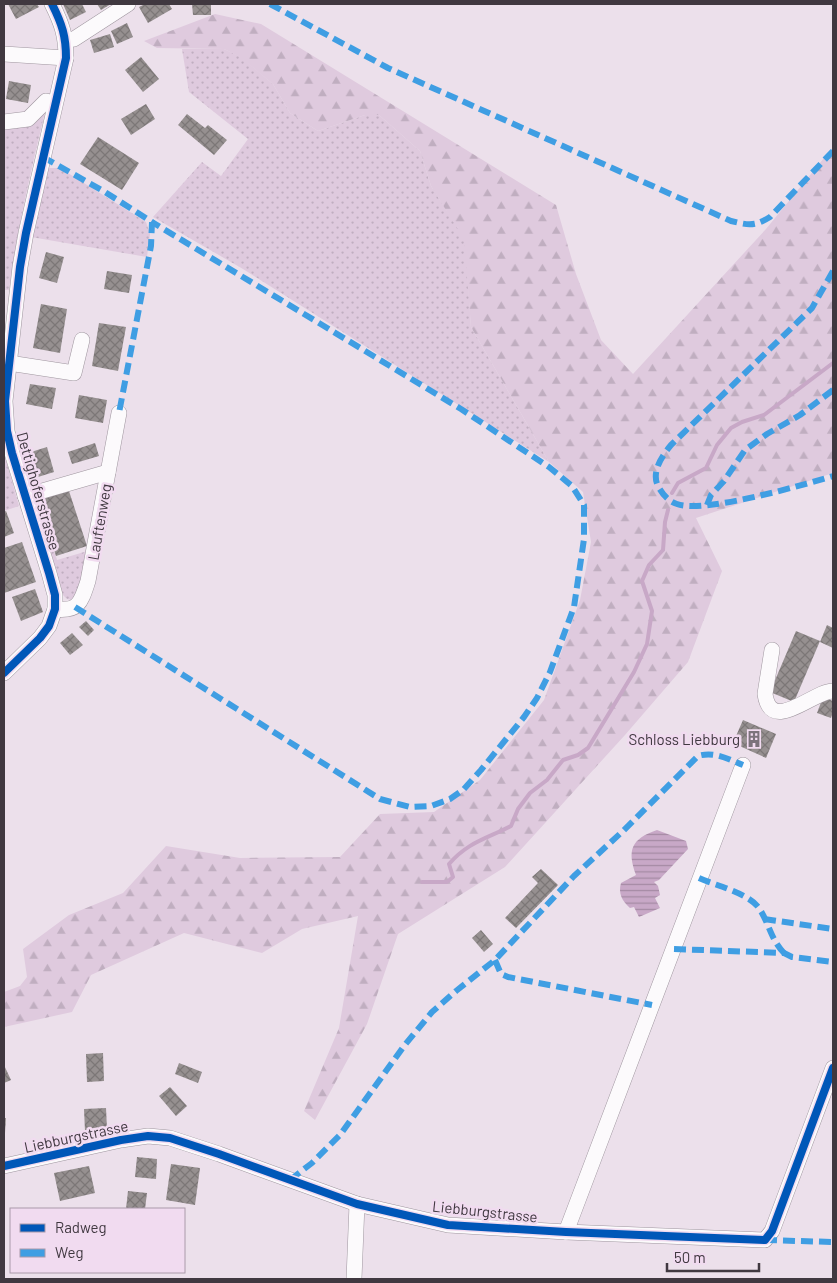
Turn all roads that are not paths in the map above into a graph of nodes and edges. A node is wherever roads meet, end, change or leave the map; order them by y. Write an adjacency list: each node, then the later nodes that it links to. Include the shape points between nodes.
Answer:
1 (52, 4): 3 (street, Dettighoferstrasse)
2 (128, 4): 3 (street, via 74,39)
3 (66, 40): 5 (street, Dettighoferstrasse)
4 (4, 54): 5 (street)
5 (66, 58): 6 (street, Dettighoferstrasse)
6 (55, 103): 7 (street, via 46,102 28,119); 9 (street, Dettighoferstrasse, via 25,242)
7 (4, 122)
8 (82, 340): 9 (street, via 74,373)
9 (9, 363): 10 (street, Dettighoferstrasse)
10 (4, 401): 13 (street, Dettighoferstrasse, via 8,432)
11 (119, 413): 12 (street, Lauftenweg)
12 (108, 472): 13 (street); 14 (street, Lauftenweg, via 83,598 75,607)
13 (25, 496): 14 (street, Dettighoferstrasse, via 55,595)
14 (55, 609): 16 (street, via 40,638)
15 (772, 650): 17 (street, via 765,694 770,708 786,712)
16 (4, 673)
17 (833, 690)
18 (743, 765): 22 (street)
19 (833, 1068): 22 (street, Liebburgstrasse, via 772,1231 765,1240)
20 (4, 1166): 21 (street, Liebburgstrasse, via 121,1140 148,1136 170,1138)
21 (357, 1204): 22 (street, Liebburgstrasse, via 448,1225); 23 (street)
22 (566, 1232)
23 (354, 1279)

